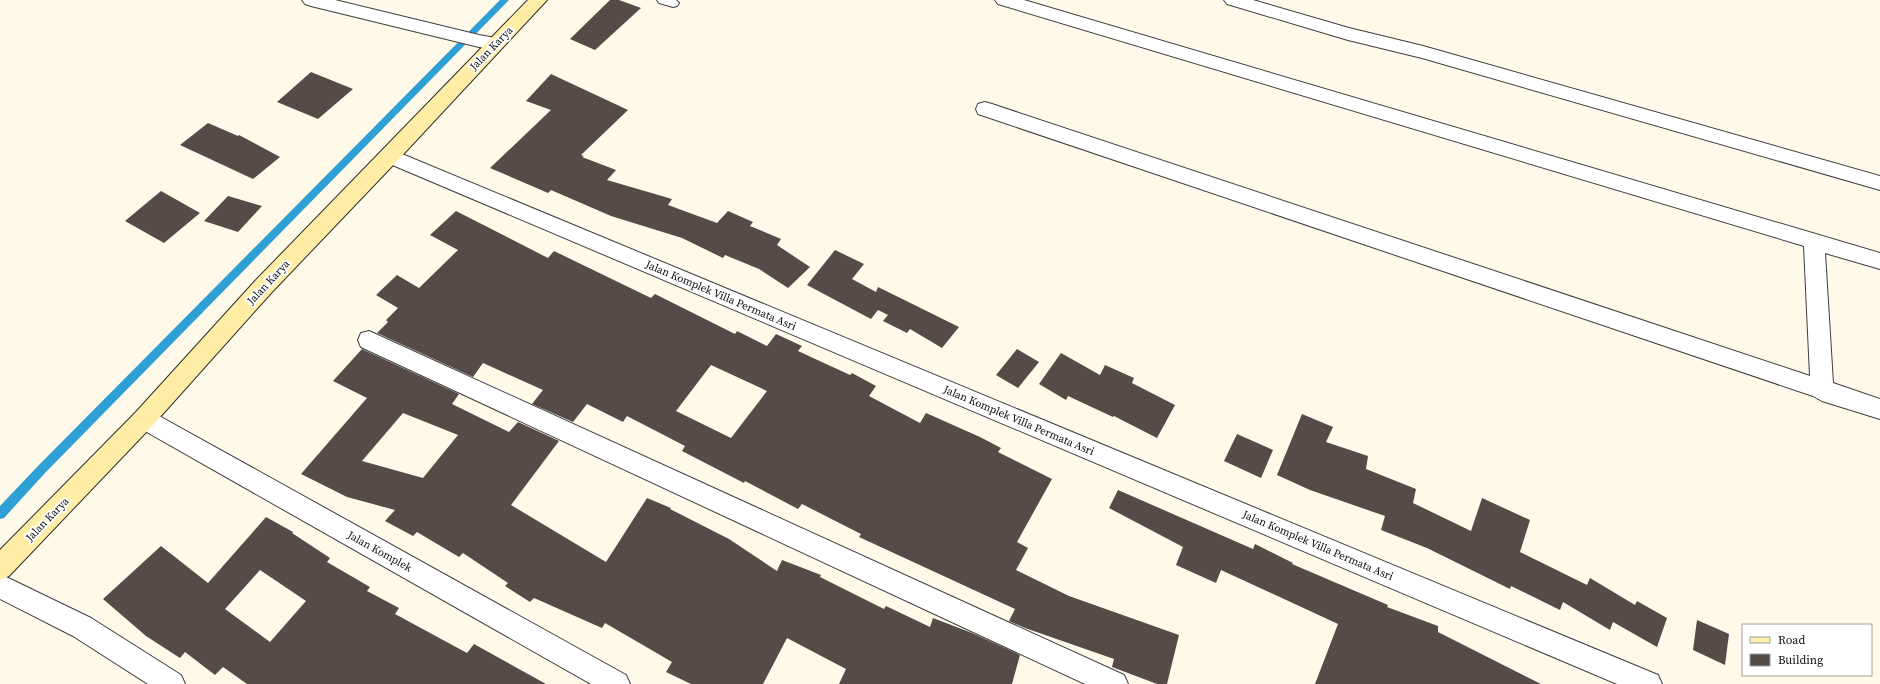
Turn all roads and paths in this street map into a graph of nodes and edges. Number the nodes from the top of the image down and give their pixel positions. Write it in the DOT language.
graph roads {
  1 [pos="311,0"];
  2 [pos="538,0"];
  3 [pos="1004,0"];
  4 [pos="1233,0"];
  5 [pos="487,42"];
  6 [pos="985,109"];
  7 [pos="390,156"];
  8 [pos="1880,183"];
  9 [pos="1814,242"];
  10 [pos="1880,261"];
  11 [pos="369,340"];
  12 [pos="1822,391"];
  13 [pos="1880,410"];
  14 [pos="144,419"];
  15 [pos="0,568"];
  16 [pos="0,586"];
  17 [pos="172,684"];
  18 [pos="617,684"];
  19 [pos="1115,684"];
  20 [pos="1649,684"];
  1 -- 5 [label="street"];
  2 -- 5 [label="street, Jalan Karya"];
  3 -- 9 [label="street"];
  4 -- 8 [label="street"];
  5 -- 7 [label="street, Jalan Karya"];
  6 -- 12 [label="street"];
  7 -- 14 [label="street, Jalan Karya"];
  7 -- 20 [label="street, Jalan Komplek Villa Permata Asri"];
  9 -- 10 [label="street"];
  9 -- 12 [label="street"];
  11 -- 19 [label="street"];
  12 -- 13 [label="street"];
  14 -- 15 [label="street, Jalan Karya"];
  14 -- 18 [label="street, Jalan Komplek"];
  16 -- 17 [label="street"];
}
